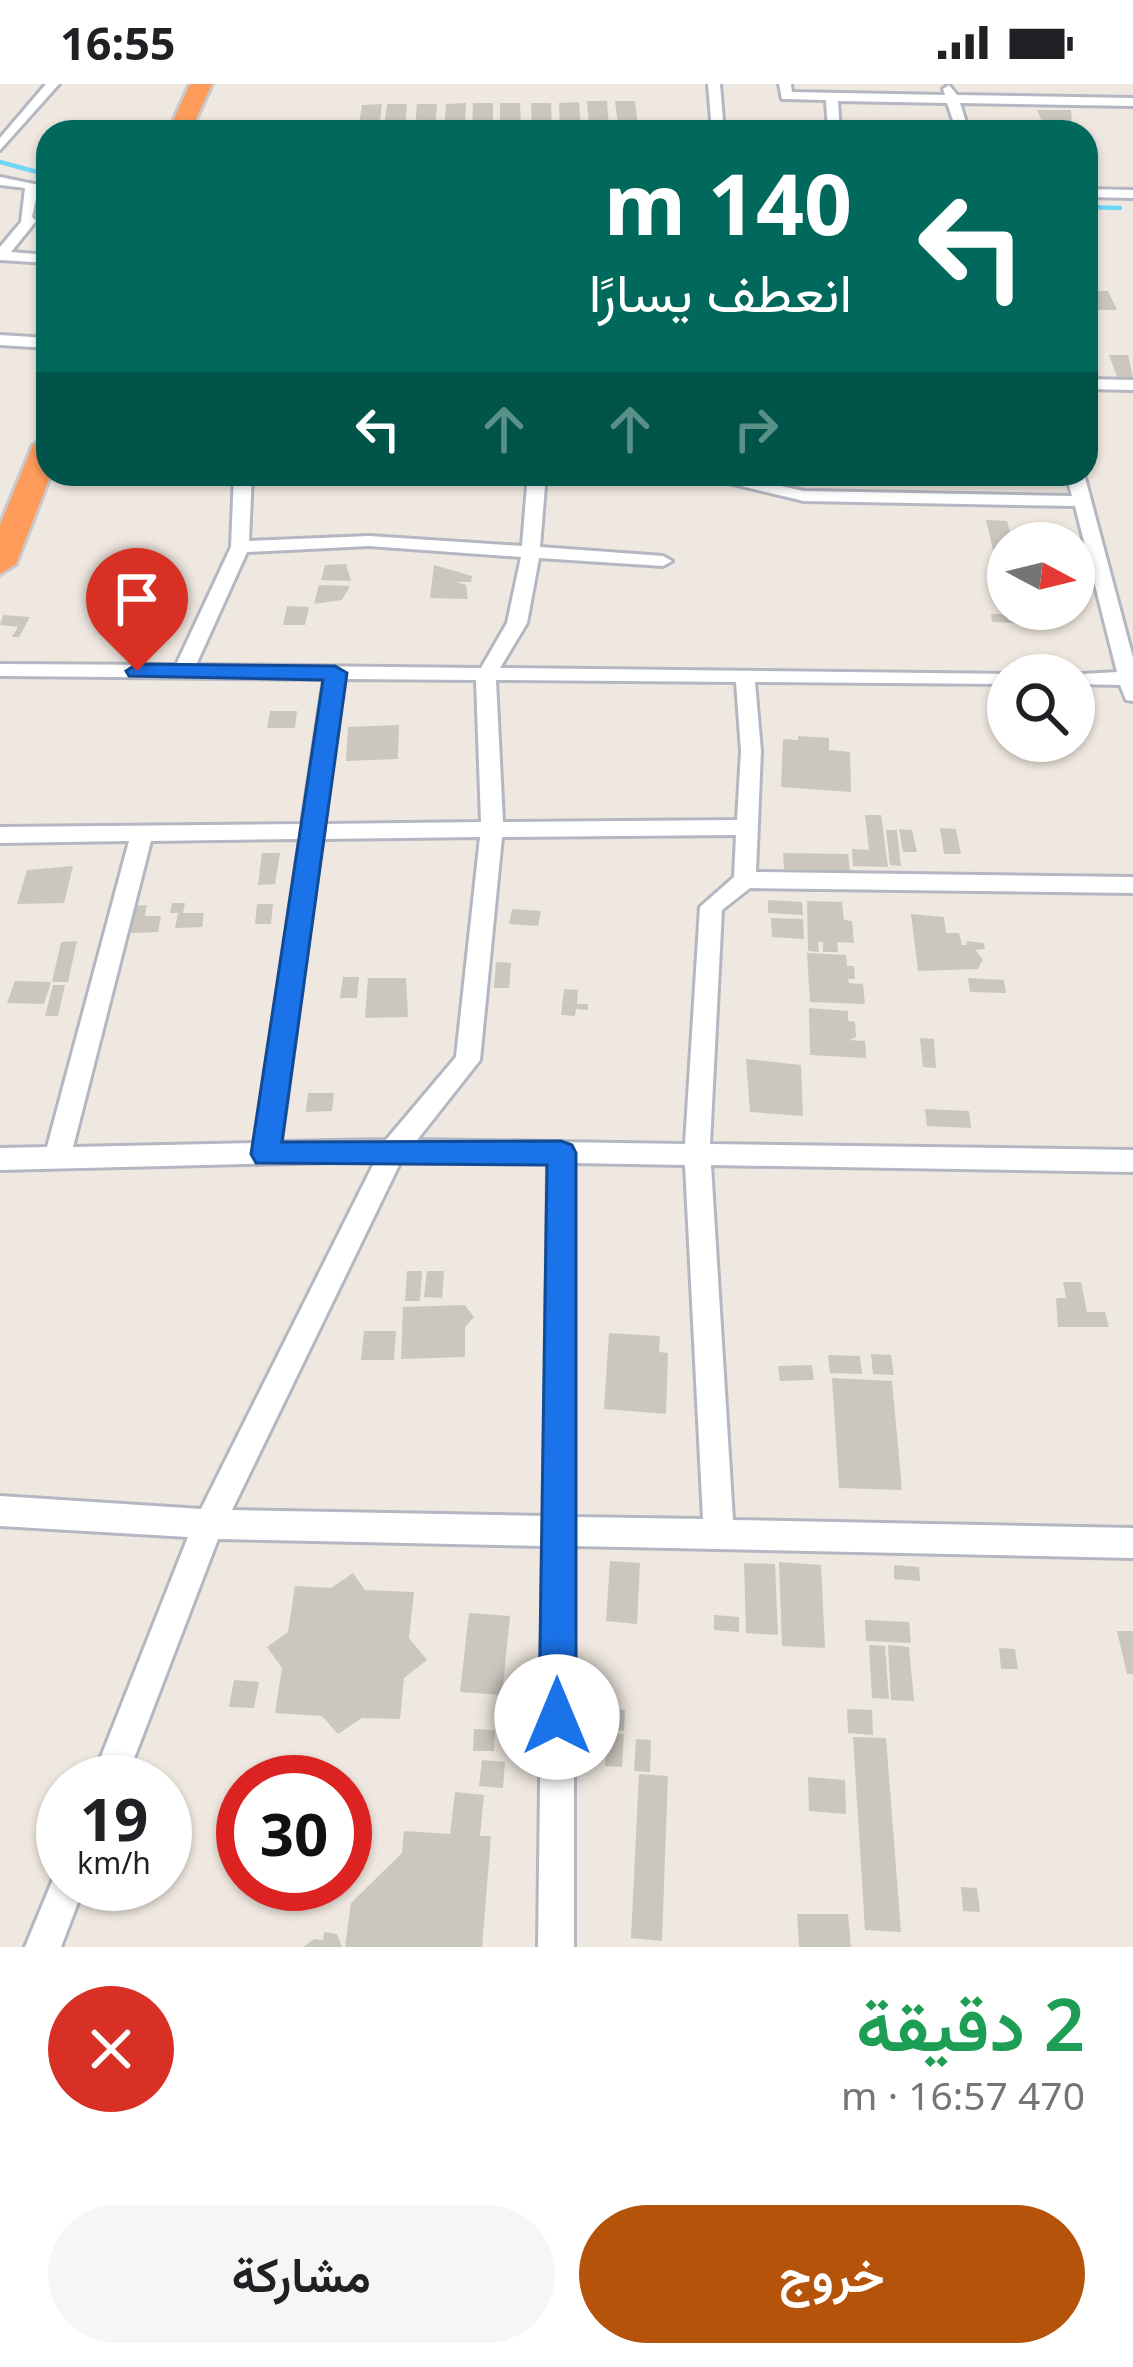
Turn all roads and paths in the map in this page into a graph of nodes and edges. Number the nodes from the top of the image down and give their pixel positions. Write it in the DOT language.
graph roads {
  1 [pos="53,84"];
  2 [pos="201,84"];
  3 [pos="714,84"];
  4 [pos="784,84"];
  5 [pos="950,91"];
  6 [pos="832,97"];
  7 [pos="1133,101"];
  8 [pos="184,120"];
  9 [pos="717,120"];
  10 [pos="833,120"];
  11 [pos="959,120"];
  12 [pos="0,146"];
  13 [pos="0,181"];
  14 [pos="1098,193"];
  15 [pos="1133,194"];
  16 [pos="36,258"];
  17 [pos="0,340"];
  18 [pos="36,342"];
  19 [pos="1098,385"];
  20 [pos="1133,386"];
  21 [pos="36,480"];
  22 [pos="243,486"];
  23 [pos="536,486"];
  24 [pos="770,486"];
  25 [pos="1079,486"];
  26 [pos="1083,501"];
  27 [pos="240,547"];
  28 [pos="531,551"];
  29 [pos="663,560"];
  30 [pos="0,564"];
  31 [pos="0,670"];
  32 [pos="183,672"];
  33 [pos="335,673"];
  34 [pos="486,675"];
  35 [pos="745,676"];
  36 [pos="987,678"];
  37 [pos="1095,680"];
  38 [pos="1131,684"];
  39 [pos="747,827"];
  40 [pos="492,830"];
  41 [pos="142,834"];
  42 [pos="314,834"];
  43 [pos="0,835"];
  44 [pos="745,880"];
  45 [pos="1133,885"];
  46 [pos="393,1150"];
  47 [pos="561,1153"];
  48 [pos="266,1154"];
  49 [pos="697,1155"];
  50 [pos="0,1159"];
  51 [pos="57,1159"];
  52 [pos="1133,1161"];
  53 [pos="0,1511"];
  54 [pos="209,1524"];
  55 [pos="559,1532"];
  56 [pos="718,1535"];
  57 [pos="1133,1544"];
  58 [pos="119,1755"];
  59 [pos="57,1911"];
  60 [pos="43,1947"];
  61 [pos="556,1947"];
  1 -- 12 [label="street"];
  2 -- 8 [label="highway"];
  3 -- 9 [label="street"];
  4 -- 6 [label="street"];
  5 -- 6 [label="street"];
  5 -- 7 [label="street"];
  5 -- 11 [label="street"];
  6 -- 10 [label="street"];
  13 -- 16 [label="street"];
  14 -- 15 [label="street"];
  17 -- 18 [label="street"];
  19 -- 20 [label="street"];
  21 -- 30 [label="highway"];
  22 -- 27 [label="street"];
  23 -- 28 [label="street"];
  24 -- 26 [label="street"];
  25 -- 26 [label="street"];
  26 -- 38 [label="street"];
  27 -- 28 [label="street"];
  27 -- 32 [label="street"];
  28 -- 29 [label="street"];
  28 -- 34 [label="street"];
  31 -- 32 [label="street"];
  32 -- 33 [label="street"];
  33 -- 34 [label="street"];
  33 -- 42 [label="street"];
  34 -- 35 [label="street"];
  34 -- 40 [label="street"];
  35 -- 36 [label="street"];
  35 -- 39 [label="street"];
  37 -- 38 [label="street"];
  39 -- 40 [label="street"];
  39 -- 44 [label="street"];
  40 -- 42 [label="street"];
  40 -- 46 [label="street"];
  41 -- 42 [label="street"];
  41 -- 43 [label="street"];
  41 -- 51 [label="street"];
  42 -- 48 [label="street"];
  44 -- 45 [label="street"];
  44 -- 49 [label="street"];
  46 -- 47 [label="street"];
  46 -- 48 [label="street"];
  46 -- 54 [label="street"];
  47 -- 49 [label="street"];
  47 -- 55 [label="street"];
  48 -- 51 [label="street"];
  49 -- 52 [label="street"];
  49 -- 56 [label="street"];
  50 -- 51 [label="street"];
  53 -- 54 [label="street"];
  54 -- 55 [label="street"];
  54 -- 58 [label="street"];
  55 -- 56 [label="street"];
  55 -- 61 [label="street"];
  56 -- 57 [label="street"];
  59 -- 60 [label="street"];
}
